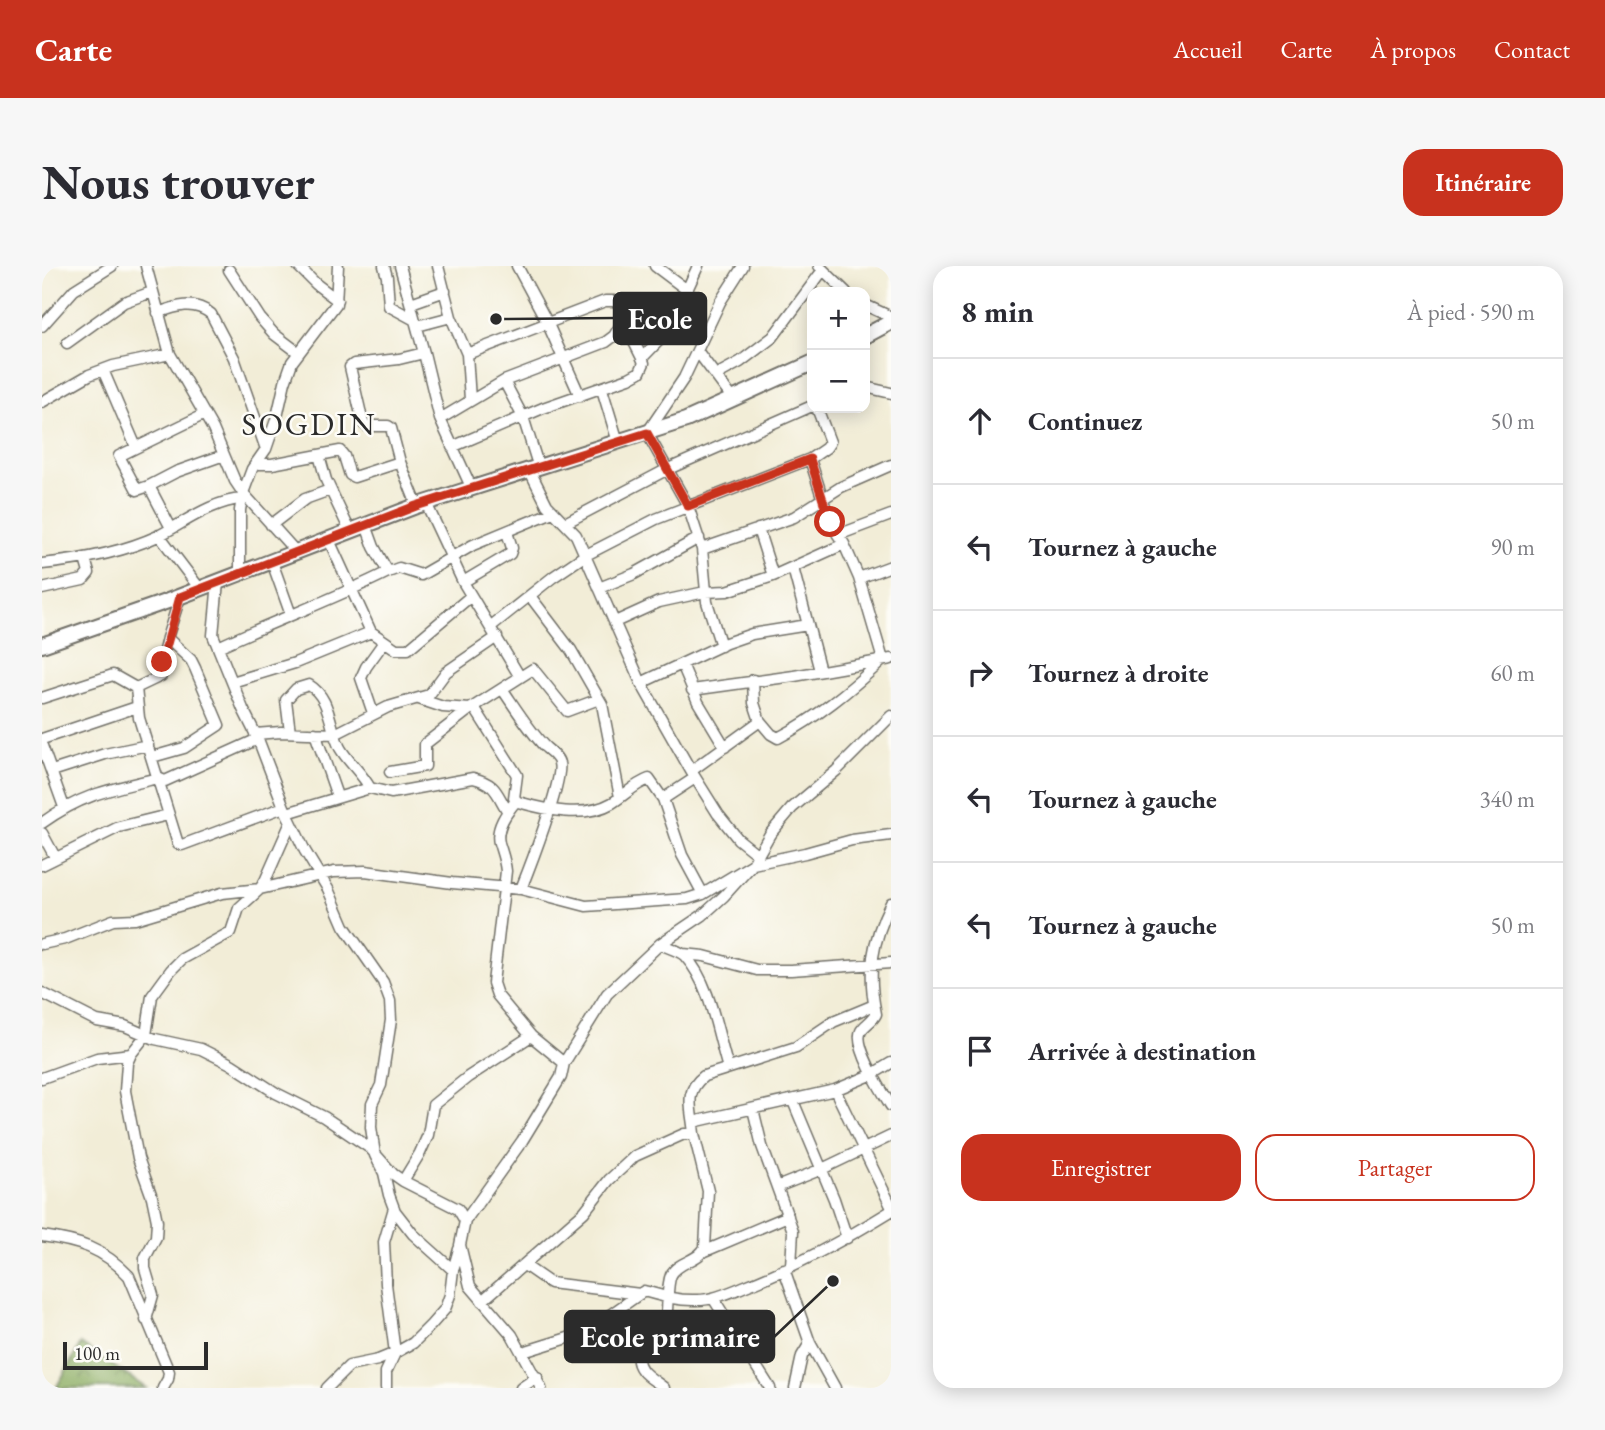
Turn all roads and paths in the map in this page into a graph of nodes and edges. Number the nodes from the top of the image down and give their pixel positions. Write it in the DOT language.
graph roads {
  1 [pos="112,266"];
  2 [pos="146,266"];
  3 [pos="298,266"];
  4 [pos="338,266"];
  5 [pos="384,266"];
  6 [pos="400,266"];
  7 [pos="438,266"];
  8 [pos="517,266"];
  9 [pos="655,266"];
  10 [pos="698,266"];
  11 [pos="743,266"];
  12 [pos="821,268"];
  13 [pos="229,270"];
  14 [pos="841,287"];
  15 [pos="687,290"];
  16 [pos="445,291"];
  17 [pos="152,292"];
  18 [pos="337,300"];
  19 [pos="411,303"];
  20 [pos="870,308"];
  21 [pos="631,309"];
  22 [pos="158,313"];
  23 [pos="451,317"];
  24 [pos="891,319"];
  25 [pos="547,322"];
  26 [pos="624,322"];
  27 [pos="416,323"];
  28 [pos="675,324"];
  29 [pos="42,326"];
  30 [pos="870,333"];
  31 [pos="702,340"];
  32 [pos="66,342"];
  33 [pos="698,352"];
  34 [pos="299,353"];
  35 [pos="425,353"];
  36 [pos="170,354"];
  37 [pos="467,354"];
  38 [pos="642,358"];
  39 [pos="564,359"];
  40 [pos="807,365"];
  41 [pos="103,370"];
  42 [pos="716,375"];
  43 [pos="504,380"];
  44 [pos="602,388"];
  45 [pos="870,388"];
  46 [pos="891,393"];
  47 [pos="580,396"];
  48 [pos="733,399"];
  49 [pos="470,400"];
  50 [pos="42,402"];
  51 [pos="807,410"];
  52 [pos="818,413"];
  53 [pos="205,414"];
  54 [pos="523,417"];
  55 [pos="440,419"];
  56 [pos="647,433"];
  57 [pos="618,442"];
  58 [pos="136,447"];
  59 [pos="452,447"];
  60 [pos="266,449"];
  61 [pos="224,455"];
  62 [pos="319,455"];
  63 [pos="810,459"];
  64 [pos="400,462"];
  65 [pos="257,464"];
  66 [pos="891,465"];
  67 [pos="534,469"];
  68 [pos="666,470"];
  69 [pos="149,486"];
  70 [pos="472,489"];
  71 [pos="330,490"];
  72 [pos="242,496"];
  73 [pos="822,500"];
  74 [pos="421,505"];
  75 [pos="688,506"];
  76 [pos="553,512"];
  77 [pos="891,515"];
  78 [pos="565,523"];
  79 [pos="271,525"];
  80 [pos="366,525"];
  81 [pos="171,528"];
  82 [pos="758,530"];
  83 [pos="350,531"];
  84 [pos="507,532"];
  85 [pos="159,535"];
  86 [pos="699,538"];
  87 [pos="329,540"];
  88 [pos="841,540"];
  89 [pos="702,549"];
  90 [pos="297,553"];
  91 [pos="584,556"];
  92 [pos="85,559"];
  93 [pos="451,559"];
  94 [pos="272,562"];
  95 [pos="42,564"];
  96 [pos="891,566"];
  97 [pos="793,568"];
  98 [pos="388,572"];
  99 [pos="240,573"];
  100 [pos="773,576"];
  101 [pos="859,578"];
  102 [pos="218,582"];
  103 [pos="463,582"];
  104 [pos="599,588"];
  105 [pos="42,589"];
  106 [pos="200,589"];
  107 [pos="353,590"];
  108 [pos="705,592"];
  109 [pos="471,596"];
  110 [pos="180,597"];
  111 [pos="530,597"];
  112 [pos="291,615"];
  113 [pos="615,622"];
  114 [pos="808,625"];
  115 [pos="490,627"];
  116 [pos="370,632"];
  117 [pos="497,637"];
  118 [pos="167,638"];
  119 [pos="384,642"];
  120 [pos="42,645"];
  121 [pos="721,646"];
  122 [pos="218,647"];
  123 [pos="887,659"];
  124 [pos="682,664"];
  125 [pos="820,671"];
  126 [pos="520,677"];
  127 [pos="753,680"];
  128 [pos="232,682"];
  129 [pos="641,683"];
  130 [pos="136,688"];
  131 [pos="503,690"];
  132 [pos="692,690"];
  133 [pos="42,698"];
  134 [pos="419,699"];
  135 [pos="599,699"];
  136 [pos="137,707"];
  137 [pos="472,708"];
  138 [pos="373,713"];
  139 [pos="891,716"];
  140 [pos="760,721"];
  141 [pos="290,732"];
  142 [pos="315,733"];
  143 [pos="335,734"];
  144 [pos="256,736"];
  145 [pos="42,739"];
  146 [pos="148,745"];
  147 [pos="42,746"];
  148 [pos="725,747"];
  149 [pos="152,757"];
  150 [pos="52,771"];
  151 [pos="390,772"];
  152 [pos="693,775"];
  153 [pos="158,778"];
  154 [pos="370,788"];
  155 [pos="337,796"];
  156 [pos="620,797"];
  157 [pos="663,799"];
  158 [pos="516,801"];
  159 [pos="64,807"];
  160 [pos="548,809"];
  161 [pos="508,812"];
  162 [pos="287,814"];
  163 [pos="168,816"];
  164 [pos="42,823"];
  165 [pos="42,833"];
  166 [pos="891,835"];
  167 [pos="55,857"];
  168 [pos="756,860"];
  169 [pos="42,865"];
  170 [pos="320,875"];
  171 [pos="503,887"];
  172 [pos="260,889"];
  173 [pos="521,889"];
  174 [pos="703,894"];
  175 [pos="891,903"];
  176 [pos="42,944"];
  177 [pos="660,944"];
  178 [pos="683,954"];
  179 [pos="891,963"];
  180 [pos="872,964"];
  181 [pos="42,993"];
  182 [pos="874,1005"];
  183 [pos="146,1035"];
  184 [pos="531,1036"];
  185 [pos="131,1054"];
  186 [pos="564,1063"];
  187 [pos="891,1063"];
  188 [pos="728,1068"];
  189 [pos="871,1075"];
  190 [pos="42,1078"];
  191 [pos="835,1090"];
  192 [pos="793,1101"];
  193 [pos="891,1106"];
  194 [pos="753,1109"];
  195 [pos="693,1122"];
  196 [pos="694,1134"];
  197 [pos="891,1136"];
  198 [pos="863,1150"];
  199 [pos="375,1155"];
  200 [pos="822,1169"];
  201 [pos="403,1181"];
  202 [pos="777,1187"];
  203 [pos="891,1208"];
  204 [pos="394,1209"];
  205 [pos="788,1216"];
  206 [pos="464,1221"];
  207 [pos="42,1236"];
  208 [pos="846,1238"];
  209 [pos="460,1245"];
  210 [pos="703,1252"];
  211 [pos="524,1265"];
  212 [pos="787,1268"];
  213 [pos="453,1270"];
  214 [pos="640,1294"];
  215 [pos="669,1298"];
  216 [pos="713,1298"];
  217 [pos="482,1301"];
  218 [pos="146,1320"];
  219 [pos="810,1343"];
  220 [pos="523,1352"];
  221 [pos="396,1353"];
  222 [pos="537,1377"];
  223 [pos="163,1388"];
  224 [pos="327,1388"];
  225 [pos="386,1388"];
  226 [pos="521,1388"];
  227 [pos="541,1388"];
  228 [pos="663,1388"];
  229 [pos="770,1388"];
  230 [pos="795,1388"];
  231 [pos="835,1388"];
  1 -- 29 [label="street"];
  2 -- 17 [label="street"];
  3 -- 18 [label="street"];
  4 -- 18 [label="street"];
  5 -- 27 [label="street"];
  6 -- 19 [label="street"];
  7 -- 16 [label="street"];
  8 -- 25 [label="street"];
  9 -- 15 [label="street"];
  10 -- 15 [label="street"];
  11 -- 31 [label="street"];
  12 -- 14 [label="street"];
  12 -- 42 [label="street"];
  13 -- 34 [label="street"];
  15 -- 28 [label="street"];
  16 -- 19 [label="street"];
  16 -- 23 [label="street"];
  17 -- 22 [label="street"];
  17 -- 32 [label="street"];
  18 -- 34 [label="street"];
  19 -- 27 [label="street"];
  20 -- 24 [label="street"];
  21 -- 25 [label="street"];
  21 -- 26 [label="street"];
  21 -- 28 [label="street"];
  22 -- 36 [label="street"];
  22 -- 60 [label="street"];
  23 -- 27 [label="street"];
  23 -- 37 [label="street"];
  24 -- 30 [label="street"];
  25 -- 37 [label="street"];
  25 -- 39 [label="street"];
  26 -- 38 [label="street"];
  26 -- 39 [label="street"];
  27 -- 35 [label="street"];
  28 -- 31 [label="street"];
  28 -- 38 [label="street"];
  31 -- 33 [label="street"];
  33 -- 42 [label="street"];
  33 -- 56 [label="street"];
  34 -- 60 [label="street"];
  35 -- 55 [label="street"];
  35 -- 64 [label="street"];
  36 -- 41 [label="street"];
  36 -- 53 [label="street"];
  37 -- 49 [label="street"];
  38 -- 44 [label="street"];
  39 -- 43 [label="street"];
  39 -- 47 [label="street"];
  40 -- 48 [label="street"];
  41 -- 50 [label="street"];
  41 -- 58 [label="street"];
  42 -- 48 [label="street"];
  43 -- 49 [label="street"];
  43 -- 54 [label="street"];
  44 -- 47 [label="street"];
  44 -- 57 [label="street"];
  45 -- 46 [label="street"];
  47 -- 54 [label="street"];
  48 -- 56 [label="street"];
  49 -- 55 [label="street"];
  51 -- 68 [label="street"];
  52 -- 63 [label="street"];
  53 -- 58 [label="street"];
  53 -- 61 [label="street"];
  54 -- 59 [label="street"];
  54 -- 67 [label="street"];
  55 -- 59 [label="street"];
  56 -- 57 [label="street"];
  56 -- 68 [label="street"];
  57 -- 67 [label="street"];
  58 -- 69 [label="street"];
  59 -- 70 [label="street"];
  60 -- 65 [label="street"];
  61 -- 69 [label="street"];
  61 -- 72 [label="street"];
  62 -- 64 [label="street"];
  62 -- 65 [label="street"];
  62 -- 71 [label="street"];
  63 -- 73 [label="street"];
  63 -- 75 [label="street"];
  64 -- 74 [label="street"];
  65 -- 72 [label="street"];
  66 -- 73 [label="street"];
  67 -- 70 [label="street"];
  67 -- 76 [label="street"];
  68 -- 75 [label="street"];
  68 -- 78 [label="street"];
  69 -- 81 [label="street"];
  70 -- 74 [label="street"];
  71 -- 79 [label="street"];
  71 -- 83 [label="street"];
  72 -- 79 [label="street"];
  72 -- 81 [label="street"];
  72 -- 99 [label="street"];
  73 -- 82 [label="street"];
  73 -- 88 [label="street"];
  74 -- 80 [label="street"];
  74 -- 93 [label="street"];
  75 -- 86 [label="street"];
  75 -- 91 [label="street"];
  76 -- 78 [label="street"];
  76 -- 84 [label="street"];
  77 -- 88 [label="street"];
  78 -- 91 [label="street"];
  79 -- 90 [label="street"];
  80 -- 83 [label="street"];
  80 -- 98 [label="street"];
  81 -- 85 [label="street"];
  82 -- 89 [label="street"];
  82 -- 100 [label="street"];
  83 -- 87 [label="street"];
  84 -- 93 [label="street"];
  84 -- 103 [label="street"];
  85 -- 92 [label="street"];
  85 -- 106 [label="street"];
  86 -- 89 [label="street"];
  86 -- 104 [label="street"];
  87 -- 90 [label="street"];
  87 -- 107 [label="street"];
  88 -- 97 [label="street"];
  88 -- 101 [label="street"];
  89 -- 108 [label="street"];
  90 -- 94 [label="street"];
  91 -- 104 [label="street"];
  91 -- 111 [label="street"];
  92 -- 95 [label="street"];
  92 -- 105 [label="street"];
  93 -- 98 [label="street"];
  93 -- 103 [label="street"];
  94 -- 99 [label="street"];
  94 -- 112 [label="street"];
  96 -- 101 [label="street"];
  97 -- 100 [label="street"];
  97 -- 114 [label="street"];
  98 -- 107 [label="street"];
  99 -- 102 [label="street"];
  100 -- 108 [label="street"];
  101 -- 123 [label="street"];
  102 -- 106 [label="street"];
  102 -- 122 [label="street"];
  103 -- 109 [label="street"];
  104 -- 113 [label="street"];
  106 -- 110 [label="street"];
  107 -- 112 [label="street"];
  107 -- 116 [label="street"];
  108 -- 113 [label="street"];
  108 -- 121 [label="street"];
  109 -- 115 [label="street"];
  109 -- 119 [label="street"];
  110 -- 118 [label="street"];
  110 -- 120 [label="street"];
  111 -- 115 [label="street"];
  111 -- 135 [label="street"];
  112 -- 122 [label="street"];
  113 -- 129 [label="street"];
  114 -- 121 [label="street"];
  114 -- 125 [label="street"];
  115 -- 117 [label="street"];
  116 -- 119 [label="street"];
  116 -- 128 [label="street"];
  117 -- 126 [label="street"];
  117 -- 134 [label="street"];
  118 -- 130 [label="street"];
  118 -- 149 [label="street"];
  119 -- 138 [label="street"];
  121 -- 124 [label="street"];
  122 -- 128 [label="street"];
  123 -- 125 [label="street"];
  123 -- 140 [label="street"];
  124 -- 129 [label="street"];
  124 -- 132 [label="street"];
  125 -- 127 [label="street"];
  126 -- 131 [label="street"];
  126 -- 135 [label="street"];
  127 -- 132 [label="street"];
  127 -- 140 [label="street"];
  128 -- 144 [label="street"];
  129 -- 152 [label="street"];
  130 -- 133 [label="street"];
  130 -- 136 [label="street"];
  131 -- 137 [label="street"];
  131 -- 160 [label="street"];
  132 -- 148 [label="street"];
  134 -- 137 [label="street"];
  134 -- 138 [label="street"];
  135 -- 156 [label="street"];
  136 -- 145 [label="street"];
  136 -- 146 [label="street"];
  137 -- 151 [label="street"];
  137 -- 158 [label="street"];
  138 -- 143 [label="street"];
  139 -- 168 [label="street"];
  140 -- 148 [label="street"];
  141 -- 142 [label="street"];
  141 -- 143 [label="street"];
  141 -- 144 [label="street"];
  142 -- 143 [label="street"];
  142 -- 155 [label="street"];
  143 -- 154 [label="street"];
  144 -- 153 [label="street"];
  144 -- 162 [label="street"];
  146 -- 149 [label="street"];
  146 -- 150 [label="street"];
  147 -- 150 [label="street"];
  148 -- 152 [label="street"];
  149 -- 153 [label="street"];
  150 -- 159 [label="street"];
  152 -- 157 [label="street"];
  152 -- 168 [label="street"];
  153 -- 159 [label="street"];
  153 -- 163 [label="street"];
  154 -- 155 [label="street"];
  154 -- 161 [label="street"];
  155 -- 162 [label="street"];
  156 -- 157 [label="street"];
  156 -- 160 [label="street"];
  157 -- 174 [label="street"];
  158 -- 160 [label="street"];
  158 -- 161 [label="street"];
  159 -- 164 [label="street"];
  160 -- 173 [label="street"];
  161 -- 171 [label="street"];
  162 -- 163 [label="street"];
  162 -- 170 [label="street"];
  162 -- 172 [label="street"];
  163 -- 167 [label="street"];
  165 -- 167 [label="street"];
  166 -- 168 [label="street"];
  167 -- 169 [label="street"];
  168 -- 174 [label="street"];
  168 -- 177 [label="street"];
  170 -- 171 [label="street"];
  170 -- 172 [label="street"];
  170 -- 199 [label="street"];
  171 -- 173 [label="street"];
  171 -- 184 [label="street"];
  172 -- 176 [label="street"];
  172 -- 183 [label="street"];
  173 -- 174 [label="street"];
  175 -- 180 [label="street"];
  177 -- 178 [label="street"];
  177 -- 186 [label="street"];
  178 -- 180 [label="street"];
  178 -- 188 [label="street"];
  179 -- 180 [label="street"];
  180 -- 182 [label="street"];
  181 -- 183 [label="street"];
  182 -- 188 [label="street"];
  182 -- 189 [label="street"];
  183 -- 185 [label="street"];
  183 -- 199 [label="street"];
  184 -- 186 [label="street"];
  184 -- 201 [label="street"];
  185 -- 190 [label="street"];
  185 -- 218 [label="street"];
  186 -- 206 [label="street"];
  187 -- 189 [label="street"];
  188 -- 195 [label="street"];
  189 -- 191 [label="street"];
  189 -- 193 [label="street"];
  191 -- 192 [label="street"];
  191 -- 198 [label="street"];
  192 -- 194 [label="street"];
  192 -- 200 [label="street"];
  194 -- 195 [label="street"];
  194 -- 202 [label="street"];
  195 -- 196 [label="street"];
  196 -- 210 [label="street"];
  196 -- 211 [label="street"];
  197 -- 198 [label="street"];
  198 -- 200 [label="street"];
  198 -- 203 [label="street"];
  199 -- 201 [label="street"];
  199 -- 204 [label="street"];
  200 -- 202 [label="street"];
  200 -- 208 [label="street"];
  201 -- 206 [label="street"];
  202 -- 205 [label="street"];
  203 -- 208 [label="street"];
  204 -- 213 [label="street"];
  204 -- 221 [label="street"];
  205 -- 210 [label="street"];
  205 -- 212 [label="street"];
  206 -- 209 [label="street"];
  207 -- 218 [label="street"];
  208 -- 212 [label="street"];
  209 -- 213 [label="street"];
  209 -- 217 [label="street"];
  210 -- 215 [label="street"];
  211 -- 214 [label="street"];
  211 -- 217 [label="street"];
  212 -- 216 [label="street"];
  212 -- 219 [label="street"];
  213 -- 221 [label="street"];
  214 -- 215 [label="street"];
  214 -- 220 [label="street"];
  215 -- 216 [label="street"];
  215 -- 228 [label="street"];
  216 -- 229 [label="street"];
  217 -- 220 [label="street"];
  218 -- 223 [label="street"];
  219 -- 230 [label="street"];
  219 -- 231 [label="street"];
  220 -- 222 [label="street"];
  221 -- 224 [label="street"];
  221 -- 225 [label="street"];
  222 -- 226 [label="street"];
  222 -- 227 [label="street"];
}
